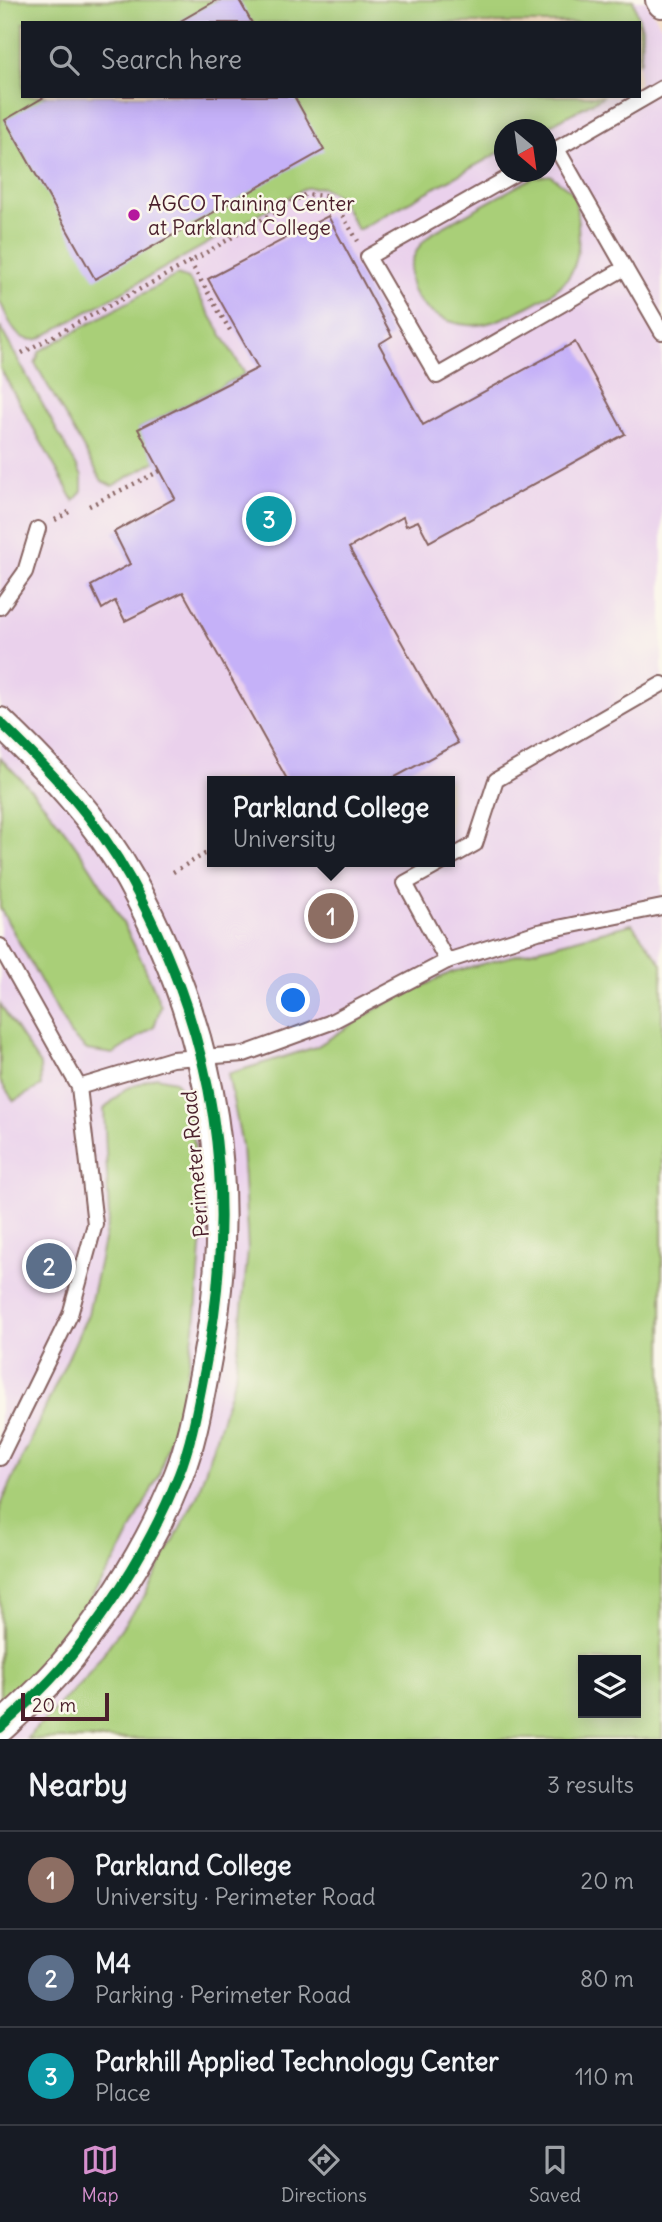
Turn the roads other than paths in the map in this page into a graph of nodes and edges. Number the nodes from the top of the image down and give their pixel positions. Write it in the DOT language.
graph roads {
  1 [pos="662,88"];
  2 [pos="557,149"];
  3 [pos="557,160"];
  4 [pos="500,182"];
  5 [pos="625,268"];
  6 [pos="662,332"];
  7 [pos="38,529"];
  8 [pos="0,607"];
  9 [pos="662,684"];
  10 [pos="0,722"];
  11 [pos="455,855"];
  12 [pos="434,867"];
  13 [pos="662,907"];
  14 [pos="0,946"];
  15 [pos="447,961"];
  16 [pos="203,1059"];
  17 [pos="79,1087"];
  18 [pos="0,1458"];
  19 [pos="0,1728"];
  1 -- 2 [label="lane"];
  3 -- 5 [label="lane"];
  4 -- 5 [label="lane"];
  5 -- 6 [label="lane"];
  7 -- 8 [label="lane"];
  9 -- 11 [label="lane"];
  10 -- 16 [label="street, Perimeter Road"];
  12 -- 15 [label="lane"];
  13 -- 15 [label="lane"];
  14 -- 17 [label="lane"];
  15 -- 16 [label="lane"];
  16 -- 17 [label="lane"];
  16 -- 19 [label="street, Perimeter Road"];
  17 -- 18 [label="lane"];
}
